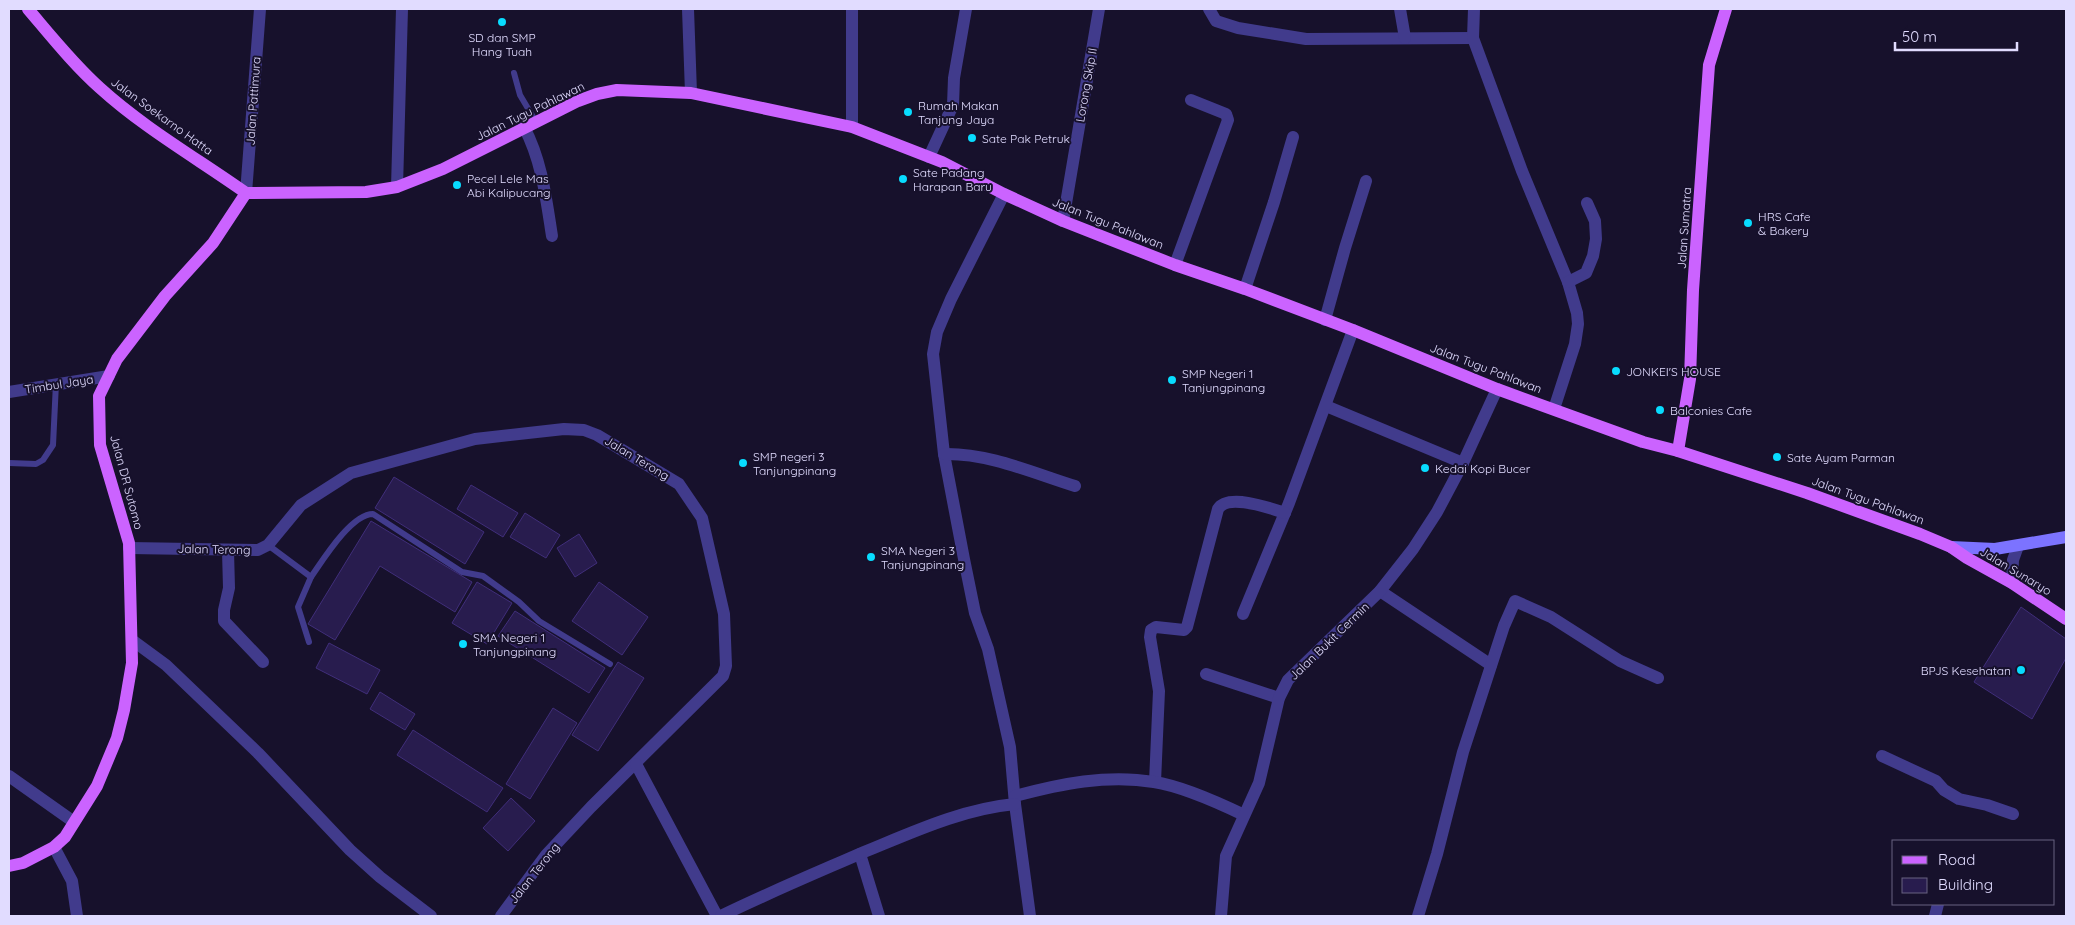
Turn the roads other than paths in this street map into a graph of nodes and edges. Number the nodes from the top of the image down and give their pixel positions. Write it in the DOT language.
graph roads {
  1 [pos="28,9"];
  2 [pos="260,9"];
  3 [pos="402,9"];
  4 [pos="688,9"];
  5 [pos="852,9"];
  6 [pos="966,9"];
  7 [pos="1100,9"];
  8 [pos="1209,9"];
  9 [pos="1400,9"];
  10 [pos="1474,9"];
  11 [pos="1726,9"];
  12 [pos="1405,38"];
  13 [pos="1473,38"];
  14 [pos="514,73"];
  15 [pos="691,93"];
  16 [pos="1191,100"];
  17 [pos="530,124"];
  18 [pos="852,127"];
  19 [pos="1293,137"];
  20 [pos="929,157"];
  21 [pos="1366,181"];
  22 [pos="397,186"];
  23 [pos="246,193"];
  24 [pos="1004,194"];
  25 [pos="1587,202"];
  26 [pos="1063,221"];
  27 [pos="552,236"];
  28 [pos="1175,266"];
  29 [pos="1568,282"];
  30 [pos="1245,289"];
  31 [pos="1325,320"];
  32 [pos="1354,330"];
  33 [pos="109,376"];
  34 [pos="56,383"];
  35 [pos="1497,389"];
  36 [pos="9,392"];
  37 [pos="1326,406"];
  38 [pos="1554,409"];
  39 [pos="1678,451"];
  40 [pos="944,454"];
  41 [pos="9,463"];
  42 [pos="1463,463"];
  43 [pos="1075,486"];
  44 [pos="1285,513"];
  45 [pos="2066,537"];
  46 [pos="268,545"];
  47 [pos="2018,546"];
  48 [pos="1951,547"];
  49 [pos="129,548"];
  50 [pos="228,550"];
  51 [pos="311,577"];
  52 [pos="2012,583"];
  53 [pos="1380,591"];
  54 [pos="1243,614"];
  55 [pos="2066,619"];
  56 [pos="132,640"];
  57 [pos="309,642"];
  58 [pos="263,662"];
  59 [pos="610,664"];
  60 [pos="1491,665"];
  61 [pos="1206,674"];
  62 [pos="1658,678"];
  63 [pos="1279,698"];
  64 [pos="1882,756"];
  65 [pos="636,764"];
  66 [pos="9,776"];
  67 [pos="1155,782"];
  68 [pos="1015,800"];
  69 [pos="2012,814"];
  70 [pos="1244,815"];
  71 [pos="74,822"];
  72 [pos="54,847"];
  73 [pos="860,854"];
  74 [pos="9,866"];
  75 [pos="77,916"];
  76 [pos="431,916"];
  77 [pos="501,916"];
  78 [pos="717,916"];
  79 [pos="722,916"];
  80 [pos="879,916"];
  81 [pos="1030,916"];
  82 [pos="1221,916"];
  83 [pos="1418,916"];
  1 -- 23 [label="main road, Jalan Soekarno Hatta"];
  2 -- 23 [label="street, Jalan Pattimura"];
  3 -- 22 [label="street"];
  4 -- 15 [label="street"];
  5 -- 18 [label="street"];
  6 -- 20 [label="street"];
  7 -- 26 [label="street, Lorong Skip II"];
  8 -- 12 [label="street"];
  9 -- 12 [label="street"];
  10 -- 13 [label="street"];
  11 -- 39 [label="main road, Jalan Sumatra"];
  12 -- 13 [label="street"];
  13 -- 29 [label="street"];
  14 -- 17 [label="lane"];
  15 -- 17 [label="main road, Jalan Tugu Pahlawan"];
  15 -- 18 [label="main road, Jalan Tugu Pahlawan"];
  16 -- 28 [label="street"];
  17 -- 22 [label="main road, Jalan Tugu Pahlawan"];
  17 -- 27 [label="street"];
  18 -- 20 [label="main road, Jalan Tugu Pahlawan"];
  19 -- 30 [label="street"];
  20 -- 24 [label="main road, Jalan Tugu Pahlawan"];
  21 -- 31 [label="street"];
  22 -- 23 [label="main road, Jalan Tugu Pahlawan"];
  23 -- 33 [label="main road, Jalan DR Sutomo"];
  24 -- 26 [label="main road, Jalan Tugu Pahlawan"];
  24 -- 40 [label="street"];
  25 -- 29 [label="street"];
  26 -- 28 [label="main road, Jalan Tugu Pahlawan"];
  28 -- 30 [label="main road, Jalan Tugu Pahlawan"];
  29 -- 38 [label="street"];
  30 -- 31 [label="main road, Jalan Tugu Pahlawan"];
  31 -- 32 [label="main road, Jalan Tugu Pahlawan"];
  32 -- 35 [label="main road, Jalan Tugu Pahlawan"];
  32 -- 37 [label="street"];
  33 -- 34 [label="street, Timbul Jaya"];
  33 -- 49 [label="main road, Jalan DR Sutomo"];
  34 -- 36 [label="street, Timbul Jaya"];
  34 -- 41 [label="lane"];
  35 -- 38 [label="main road, Jalan Tugu Pahlawan"];
  35 -- 42 [label="street, Jalan Bukit Cermin"];
  37 -- 42 [label="street"];
  37 -- 44 [label="street"];
  38 -- 39 [label="main road, Jalan Tugu Pahlawan"];
  39 -- 48 [label="main road, Jalan Tugu Pahlawan"];
  40 -- 43 [label="street"];
  40 -- 68 [label="street"];
  42 -- 53 [label="street, Jalan Bukit Cermin"];
  44 -- 54 [label="street"];
  44 -- 67 [label="street"];
  45 -- 47 [label="main road"];
  46 -- 50 [label="street, Jalan Terong"];
  46 -- 51 [label="lane"];
  46 -- 65 [label="street, Jalan Terong"];
  47 -- 48 [label="main road"];
  47 -- 52 [label="street"];
  48 -- 52 [label="main road, Jalan Sunaryo"];
  49 -- 50 [label="street, Jalan Terong"];
  49 -- 56 [label="main road, Jalan DR Sutomo"];
  50 -- 58 [label="street"];
  51 -- 57 [label="lane"];
  51 -- 59 [label="lane"];
  52 -- 55 [label="main road, Jalan Sunaryo"];
  53 -- 60 [label="street"];
  53 -- 63 [label="street, Jalan Bukit Cermin"];
  56 -- 71 [label="main road, Jalan DR Sutomo"];
  56 -- 76 [label="street"];
  60 -- 62 [label="street"];
  60 -- 83 [label="street"];
  61 -- 63 [label="street"];
  63 -- 70 [label="street, Jalan Bukit Cermin"];
  64 -- 69 [label="street"];
  65 -- 77 [label="street, Jalan Terong"];
  65 -- 78 [label="street"];
  66 -- 71 [label="street"];
  67 -- 68 [label="street"];
  67 -- 70 [label="street"];
  68 -- 73 [label="street"];
  68 -- 81 [label="street"];
  70 -- 82 [label="street, Jalan Bukit Cermin"];
  71 -- 72 [label="main road, Jalan DR Sutomo"];
  72 -- 74 [label="main road, Jalan DR Sutomo"];
  72 -- 75 [label="street"];
  73 -- 79 [label="street"];
  73 -- 80 [label="street"];
}
